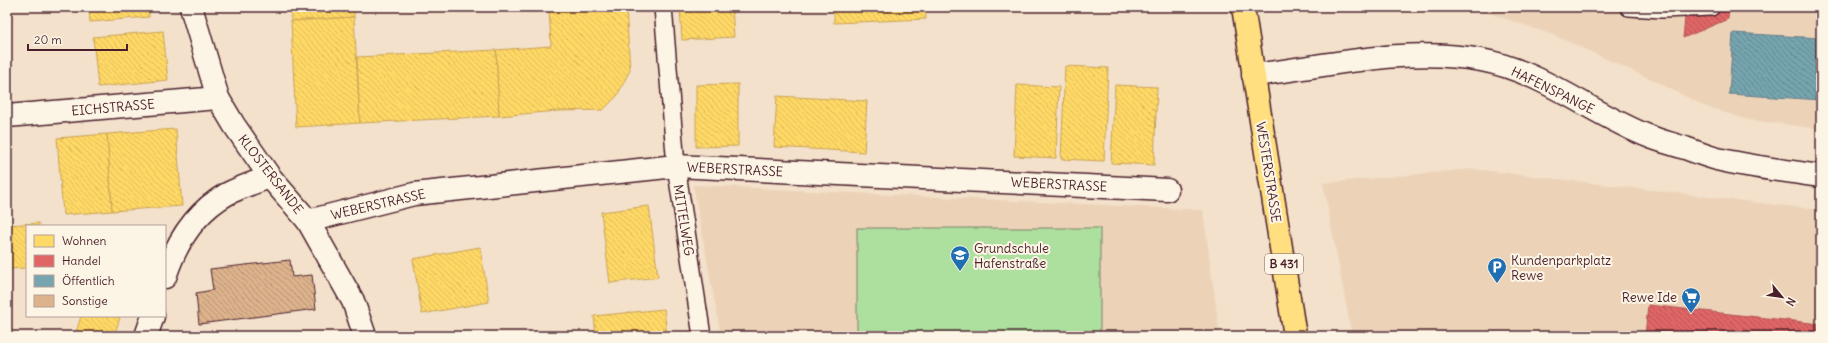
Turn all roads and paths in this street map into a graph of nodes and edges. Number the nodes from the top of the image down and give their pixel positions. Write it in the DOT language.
graph roads {
  1 [pos="191,7"];
  2 [pos="663,7"];
  3 [pos="1243,7"];
  4 [pos="1629,7"];
  5 [pos="1711,7"];
  6 [pos="1254,75"];
  7 [pos="218,98"];
  8 [pos="7,116"];
  9 [pos="676,166"];
  10 [pos="1821,176"];
  11 [pos="270,177"];
  12 [pos="1167,190"];
  13 [pos="308,221"];
  14 [pos="166,273"];
  15 [pos="153,317"];
  16 [pos="146,336"];
  17 [pos="365,336"];
  18 [pos="702,336"];
  19 [pos="1295,336"];
  1 -- 7 [label="street, KLOSTERSANDE"];
  2 -- 9 [label="lane, MITTELWEG"];
  3 -- 6 [label="main road, WESTERSTRASSE / B 431"];
  4 -- 5 [label="lane"];
  6 -- 10 [label="street, HAFENSPANGE"];
  6 -- 19 [label="main road, WESTERSTRASSE / B 431"];
  7 -- 8 [label="street, EICHSTRASSE"];
  7 -- 11 [label="street, KLOSTERSANDE"];
  9 -- 12 [label="street, WEBERSTRASSE"];
  9 -- 13 [label="street, WEBERSTRASSE"];
  9 -- 18 [label="lane, MITTELWEG"];
  11 -- 13 [label="street, KLOSTERSANDE"];
  11 -- 14 [label="street"];
  13 -- 17 [label="street, KLOSTERSANDE"];
  15 -- 16 [label="street"];
}
